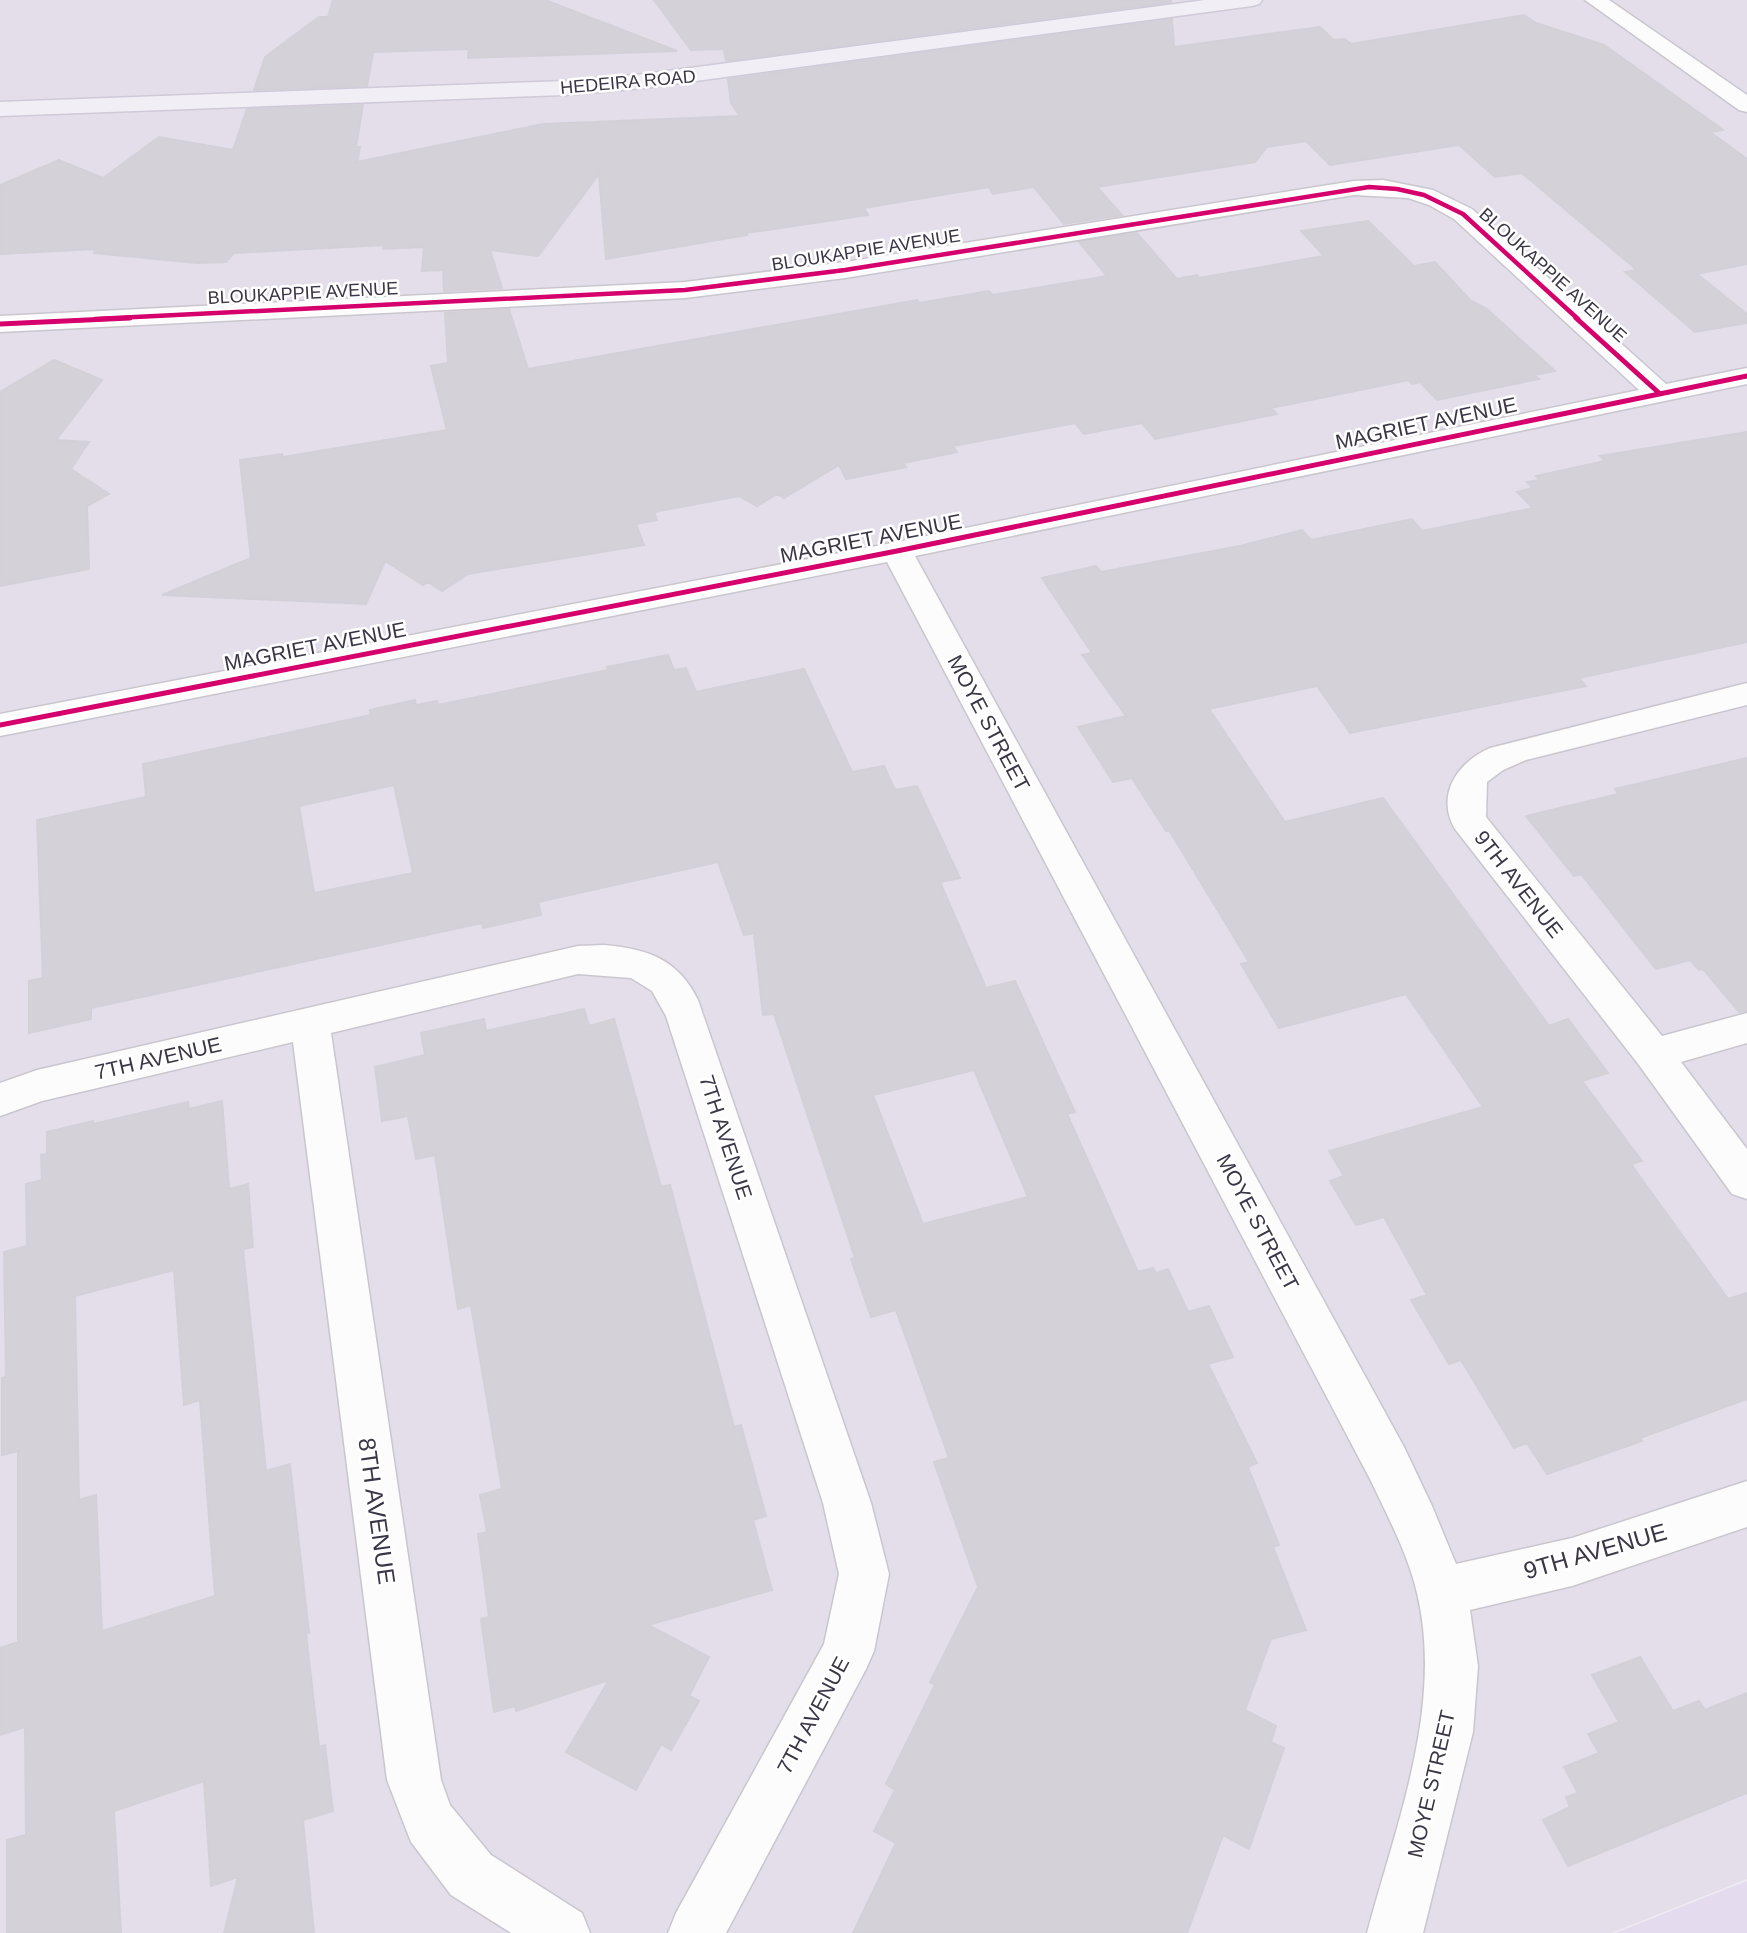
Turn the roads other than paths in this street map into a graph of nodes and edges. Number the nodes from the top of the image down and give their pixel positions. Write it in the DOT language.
graph roads {
  1 [pos="1252,0"];
  2 [pos="1595,0"];
  3 [pos="1747,105"];
  4 [pos="0,109"];
  5 [pos="0,324"];
  6 [pos="1747,376"];
  7 [pos="1659,393"];
  8 [pos="897,551"];
  9 [pos="1747,694"];
  10 [pos="0,725"];
  11 [pos="310,1024"];
  12 [pos="1747,1028"];
  13 [pos="1653,1054"];
  14 [pos="0,1100"];
  15 [pos="1747,1181"];
  16 [pos="1747,1504"];
  17 [pos="1442,1592"];
  18 [pos="562,1933"];
  19 [pos="696,1933"];
  20 [pos="1395,1933"];
  1 -- 4 [label="street, HEDEIRA ROAD"];
  2 -- 3 [label="street"];
  5 -- 7 [label="street, BLOUKAPPIE AVENUE"];
  6 -- 7 [label="street, MAGRIET AVENUE"];
  7 -- 8 [label="street, MAGRIET AVENUE"];
  8 -- 10 [label="street, MAGRIET AVENUE"];
  8 -- 17 [label="street, MOYE STREET"];
  9 -- 13 [label="street, 9TH AVENUE"];
  11 -- 14 [label="street, 7TH AVENUE"];
  11 -- 18 [label="street, 8TH AVENUE"];
  11 -- 19 [label="street, 7TH AVENUE"];
  12 -- 13 [label="street"];
  13 -- 15 [label="street, 9TH AVENUE"];
  16 -- 17 [label="street, 9TH AVENUE"];
  17 -- 20 [label="street, MOYE STREET"];
}
